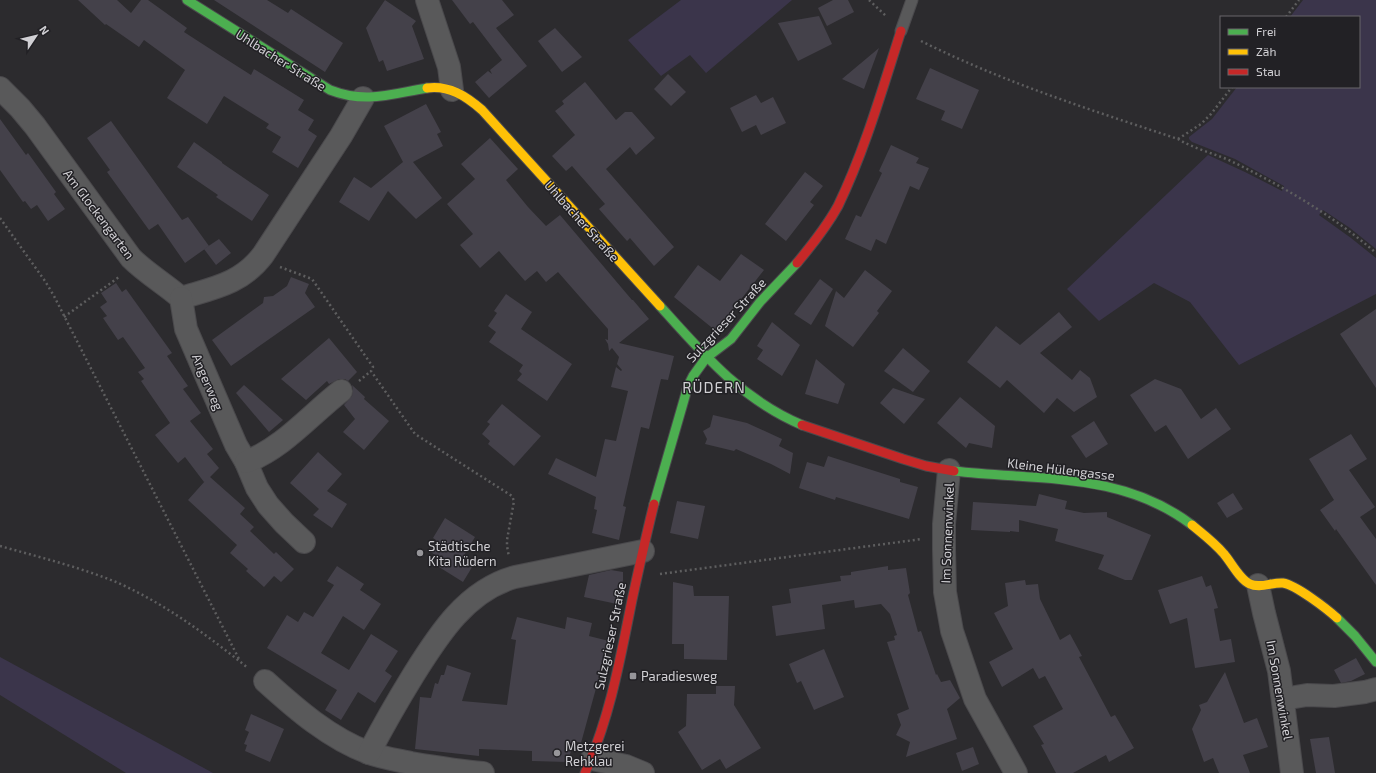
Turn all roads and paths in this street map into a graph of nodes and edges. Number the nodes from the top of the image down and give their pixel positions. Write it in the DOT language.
graph roads {
  1 [pos="187,0"];
  2 [pos="427,0"];
  3 [pos="912,0"];
  4 [pos="1299,0"];
  5 [pos="1287,16"];
  6 [pos="901,32"];
  7 [pos="0,88"];
  8 [pos="1231,88"];
  9 [pos="452,90"];
  10 [pos="363,98"];
  11 [pos="1178,139"];
  12 [pos="0,218"];
  13 [pos="1376,253"];
  14 [pos="260,260"];
  15 [pos="137,264"];
  16 [pos="181,298"];
  17 [pos="64,317"];
  18 [pos="706,358"];
  19 [pos="341,391"];
  20 [pos="246,462"];
  21 [pos="949,470"];
  22 [pos="944,536"];
  23 [pos="304,542"];
  24 [pos="0,546"];
  25 [pos="643,551"];
  26 [pos="514,577"];
  27 [pos="637,577"];
  28 [pos="1258,585"];
  29 [pos="240,662"];
  30 [pos="1376,662"];
  31 [pos="265,681"];
  32 [pos="1376,689"];
  33 [pos="1283,699"];
  34 [pos="369,753"];
  35 [pos="588,766"];
  36 [pos="483,773"];
  37 [pos="643,773"];
  38 [pos="1016,773"];
  39 [pos="1292,773"];
  1 -- 10 [label="street, Uhlbacher Straße"];
  2 -- 9 [label="street"];
  3 -- 6 [label="lane, Sulzgrieser Straße"];
  4 -- 5 [label="path"];
  6 -- 11 [label="path"];
  6 -- 18 [label="street, Sulzgrieser Straße"];
  7 -- 15 [label="street, Am Glockengarten"];
  8 -- 11 [label="path"];
  9 -- 10 [label="street, Uhlbacher Straße"];
  9 -- 18 [label="street, Uhlbacher Straße"];
  10 -- 14 [label="street"];
  11 -- 13 [label="path"];
  12 -- 17 [label="path"];
  14 -- 16 [label="street"];
  14 -- 26 [label="path"];
  15 -- 16 [label="street, Am Glockengarten"];
  15 -- 17 [label="path"];
  16 -- 20 [label="street, Angerweg"];
  17 -- 29 [label="path"];
  18 -- 21 [label="street, Kleine Hülengasse"];
  18 -- 25 [label="street, Sulzgrieser Straße"];
  19 -- 20 [label="street"];
  20 -- 23 [label="street, Angerweg"];
  21 -- 22 [label="street, Im Sonnenwinkel"];
  21 -- 28 [label="street, Kleine Hülengasse"];
  22 -- 27 [label="path"];
  22 -- 38 [label="street, Im Sonnenwinkel"];
  24 -- 29 [label="path"];
  25 -- 26 [label="street"];
  25 -- 27 [label="street, Sulzgrieser Straße"];
  26 -- 34 [label="street"];
  27 -- 35 [label="street, Sulzgrieser Straße"];
  28 -- 30 [label="street"];
  28 -- 33 [label="street, Im Sonnenwinkel"];
  29 -- 31 [label="path"];
  31 -- 34 [label="street"];
  32 -- 33 [label="street"];
  33 -- 39 [label="street, Im Sonnenwinkel"];
  34 -- 36 [label="street"];
  35 -- 37 [label="street"];
}
